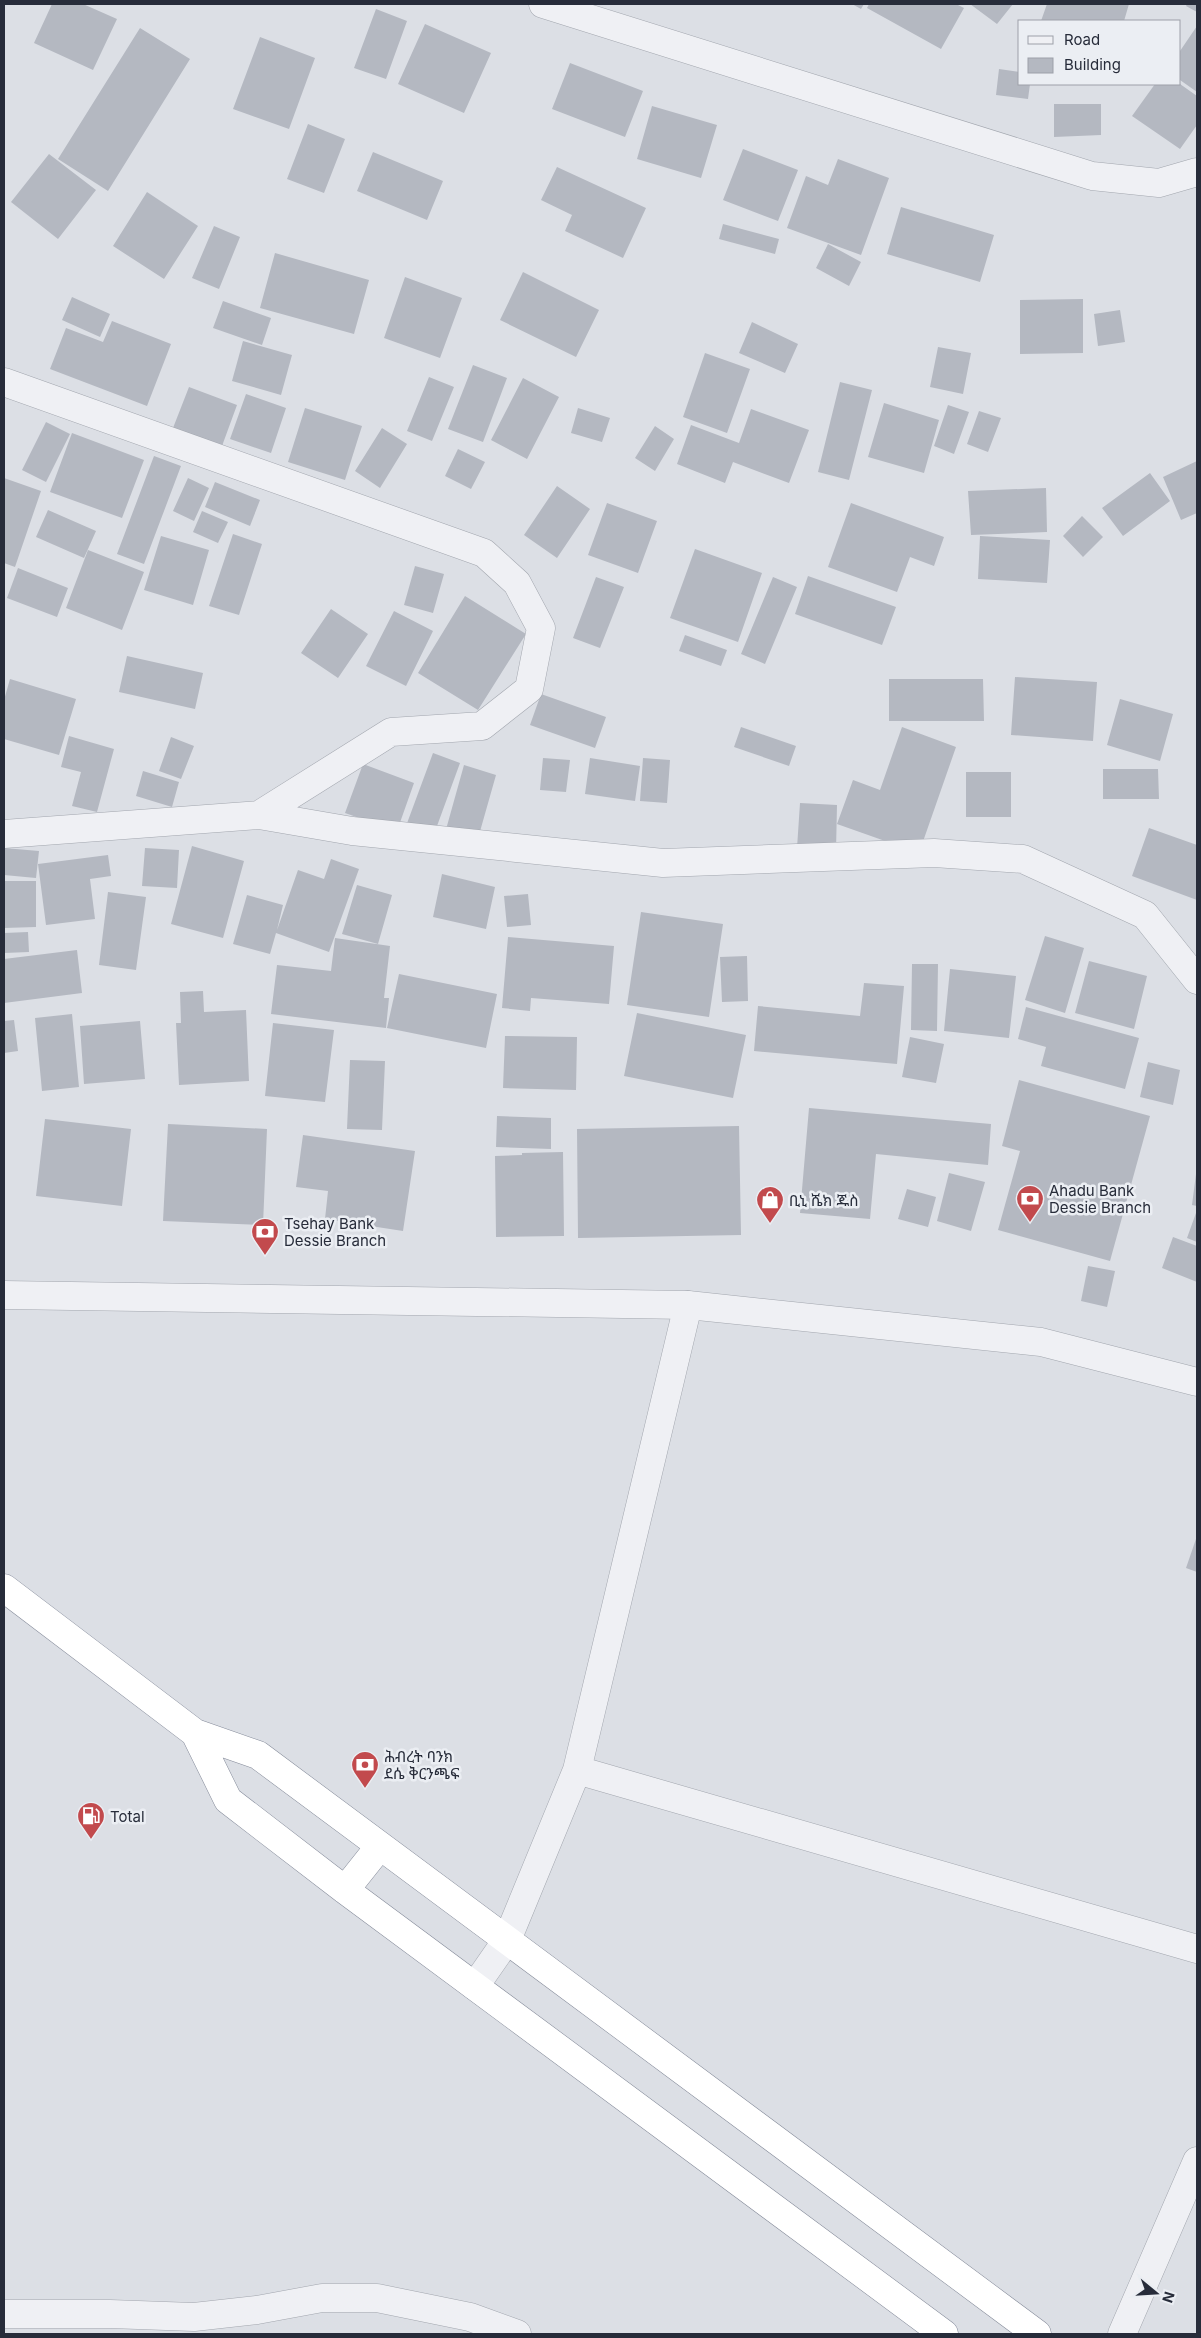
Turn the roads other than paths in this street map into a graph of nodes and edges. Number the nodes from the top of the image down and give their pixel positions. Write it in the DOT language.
graph roads {
  1 [pos="543,4"];
  2 [pos="1197,172"];
  3 [pos="4,382"];
  4 [pos="259,815"];
  5 [pos="4,834"];
  6 [pos="1197,980"];
  7 [pos="4,1296"];
  8 [pos="688,1305"];
  9 [pos="1197,1382"];
  10 [pos="4,1588"];
  11 [pos="195,1733"];
  12 [pos="577,1770"];
  13 [pos="380,1846"];
  14 [pos="346,1890"];
  15 [pos="507,1940"];
  16 [pos="1197,1949"];
  17 [pos="475,1986"];
  18 [pos="1197,2161"];
  19 [pos="4,2314"];
  20 [pos="517,2334"];
  21 [pos="944,2334"];
  22 [pos="1037,2334"];
  23 [pos="1122,2334"];
  1 -- 2 [label="street"];
  3 -- 4 [label="street"];
  4 -- 5 [label="street"];
  4 -- 6 [label="street"];
  7 -- 8 [label="street"];
  8 -- 9 [label="street"];
  8 -- 12 [label="street"];
  10 -- 11 [label="highway"];
  11 -- 13 [label="highway"];
  11 -- 14 [label="highway"];
  12 -- 15 [label="street"];
  12 -- 16 [label="street"];
  13 -- 14 [label="highway"];
  13 -- 15 [label="highway"];
  14 -- 17 [label="highway"];
  15 -- 17 [label="street"];
  15 -- 22 [label="highway"];
  17 -- 21 [label="highway"];
  18 -- 23 [label="street"];
  19 -- 20 [label="street"];
}
